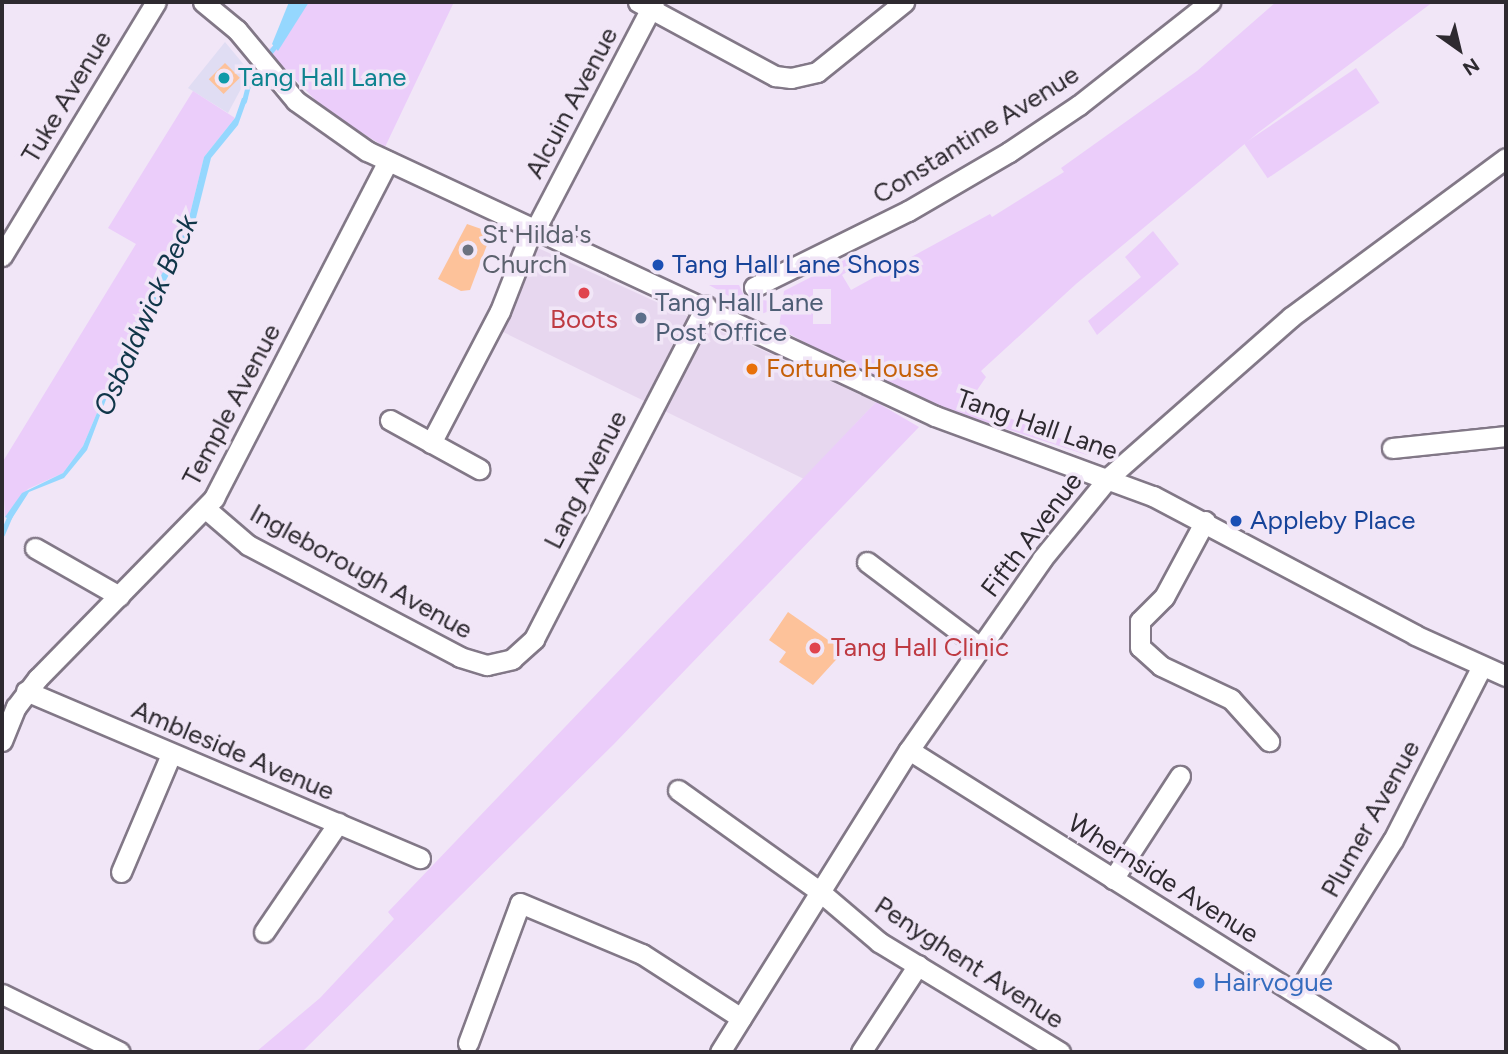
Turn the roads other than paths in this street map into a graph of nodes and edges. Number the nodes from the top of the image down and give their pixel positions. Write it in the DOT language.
graph roads {
  1 [pos="156,2"];
  2 [pos="203,2"];
  3 [pos="904,2"];
  4 [pos="1210,2"];
  5 [pos="648,4"];
  6 [pos="1506,158"];
  7 [pos="388,161"];
  8 [pos="534,228"];
  9 [pos="2,256"];
  10 [pos="754,287"];
  11 [pos="706,306"];
  12 [pos="390,420"];
  13 [pos="1506,436"];
  14 [pos="431,443"];
  15 [pos="1392,448"];
  16 [pos="479,468"];
  17 [pos="1109,477"];
  18 [pos="206,509"];
  19 [pos="1205,521"];
  20 [pos="35,548"];
  21 [pos="867,562"];
  22 [pos="119,596"];
  23 [pos="981,648"];
  24 [pos="499,663"];
  25 [pos="1482,666"];
  26 [pos="1506,676"];
  27 [pos="26,691"];
  28 [pos="2,741"];
  29 [pos="1269,741"];
  30 [pos="909,750"];
  31 [pos="171,754"];
  32 [pos="1180,776"];
  33 [pos="678,790"];
  34 [pos="338,823"];
  35 [pos="420,858"];
  36 [pos="121,872"];
  37 [pos="1113,879"];
  38 [pos="819,891"];
  39 [pos="264,932"];
  40 [pos="918,965"];
  41 [pos="2,994"];
  42 [pos="1297,994"];
  43 [pos="741,1018"];
  44 [pos="468,1043"];
  45 [pos="120,1052"];
  46 [pos="720,1052"];
  47 [pos="861,1052"];
  48 [pos="1060,1052"];
  49 [pos="1389,1052"];
  1 -- 9 [label="street, Tuke Avenue"];
  2 -- 7 [label="street, Tang Hall Lane"];
  3 -- 5 [label="street"];
  4 -- 10 [label="street, Constantine Avenue"];
  5 -- 8 [label="street, Alcuin Avenue"];
  6 -- 17 [label="street, Fifth Avenue"];
  7 -- 8 [label="street, Tang Hall Lane"];
  7 -- 18 [label="street, Temple Avenue"];
  8 -- 11 [label="street, Tang Hall Lane"];
  8 -- 14 [label="street, Alcuin Avenue"];
  11 -- 17 [label="street, Tang Hall Lane"];
  11 -- 24 [label="street, Lang Avenue"];
  12 -- 14 [label="street"];
  13 -- 15 [label="street"];
  14 -- 16 [label="street"];
  17 -- 19 [label="street, Tang Hall Lane"];
  17 -- 23 [label="street, Fifth Avenue"];
  18 -- 22 [label="street, Temple Avenue"];
  18 -- 24 [label="street, Ingleborough Avenue"];
  19 -- 25 [label="street, Tang Hall Lane"];
  19 -- 29 [label="street"];
  20 -- 22 [label="street"];
  21 -- 23 [label="street"];
  22 -- 27 [label="street, Temple Avenue"];
  23 -- 30 [label="street, Fifth Avenue"];
  25 -- 26 [label="street, Tang Hall Lane"];
  25 -- 42 [label="street, Plumer Avenue"];
  27 -- 28 [label="street, Temple Avenue"];
  27 -- 31 [label="street, Ambleside Avenue"];
  30 -- 37 [label="street, Whernside Avenue"];
  30 -- 38 [label="street, Fifth Avenue"];
  31 -- 34 [label="street, Ambleside Avenue"];
  31 -- 36 [label="street"];
  32 -- 37 [label="street"];
  33 -- 38 [label="street, Penyghent Avenue"];
  34 -- 35 [label="street, Ambleside Avenue"];
  34 -- 39 [label="street"];
  37 -- 42 [label="street, Whernside Avenue"];
  38 -- 40 [label="street, Penyghent Avenue"];
  38 -- 43 [label="street, Fifth Avenue"];
  40 -- 47 [label="street"];
  40 -- 48 [label="street, Penyghent Avenue"];
  41 -- 45 [label="street"];
  42 -- 49 [label="street, Whernside Avenue"];
  43 -- 44 [label="street"];
  43 -- 46 [label="street, Fifth Avenue"];
}
